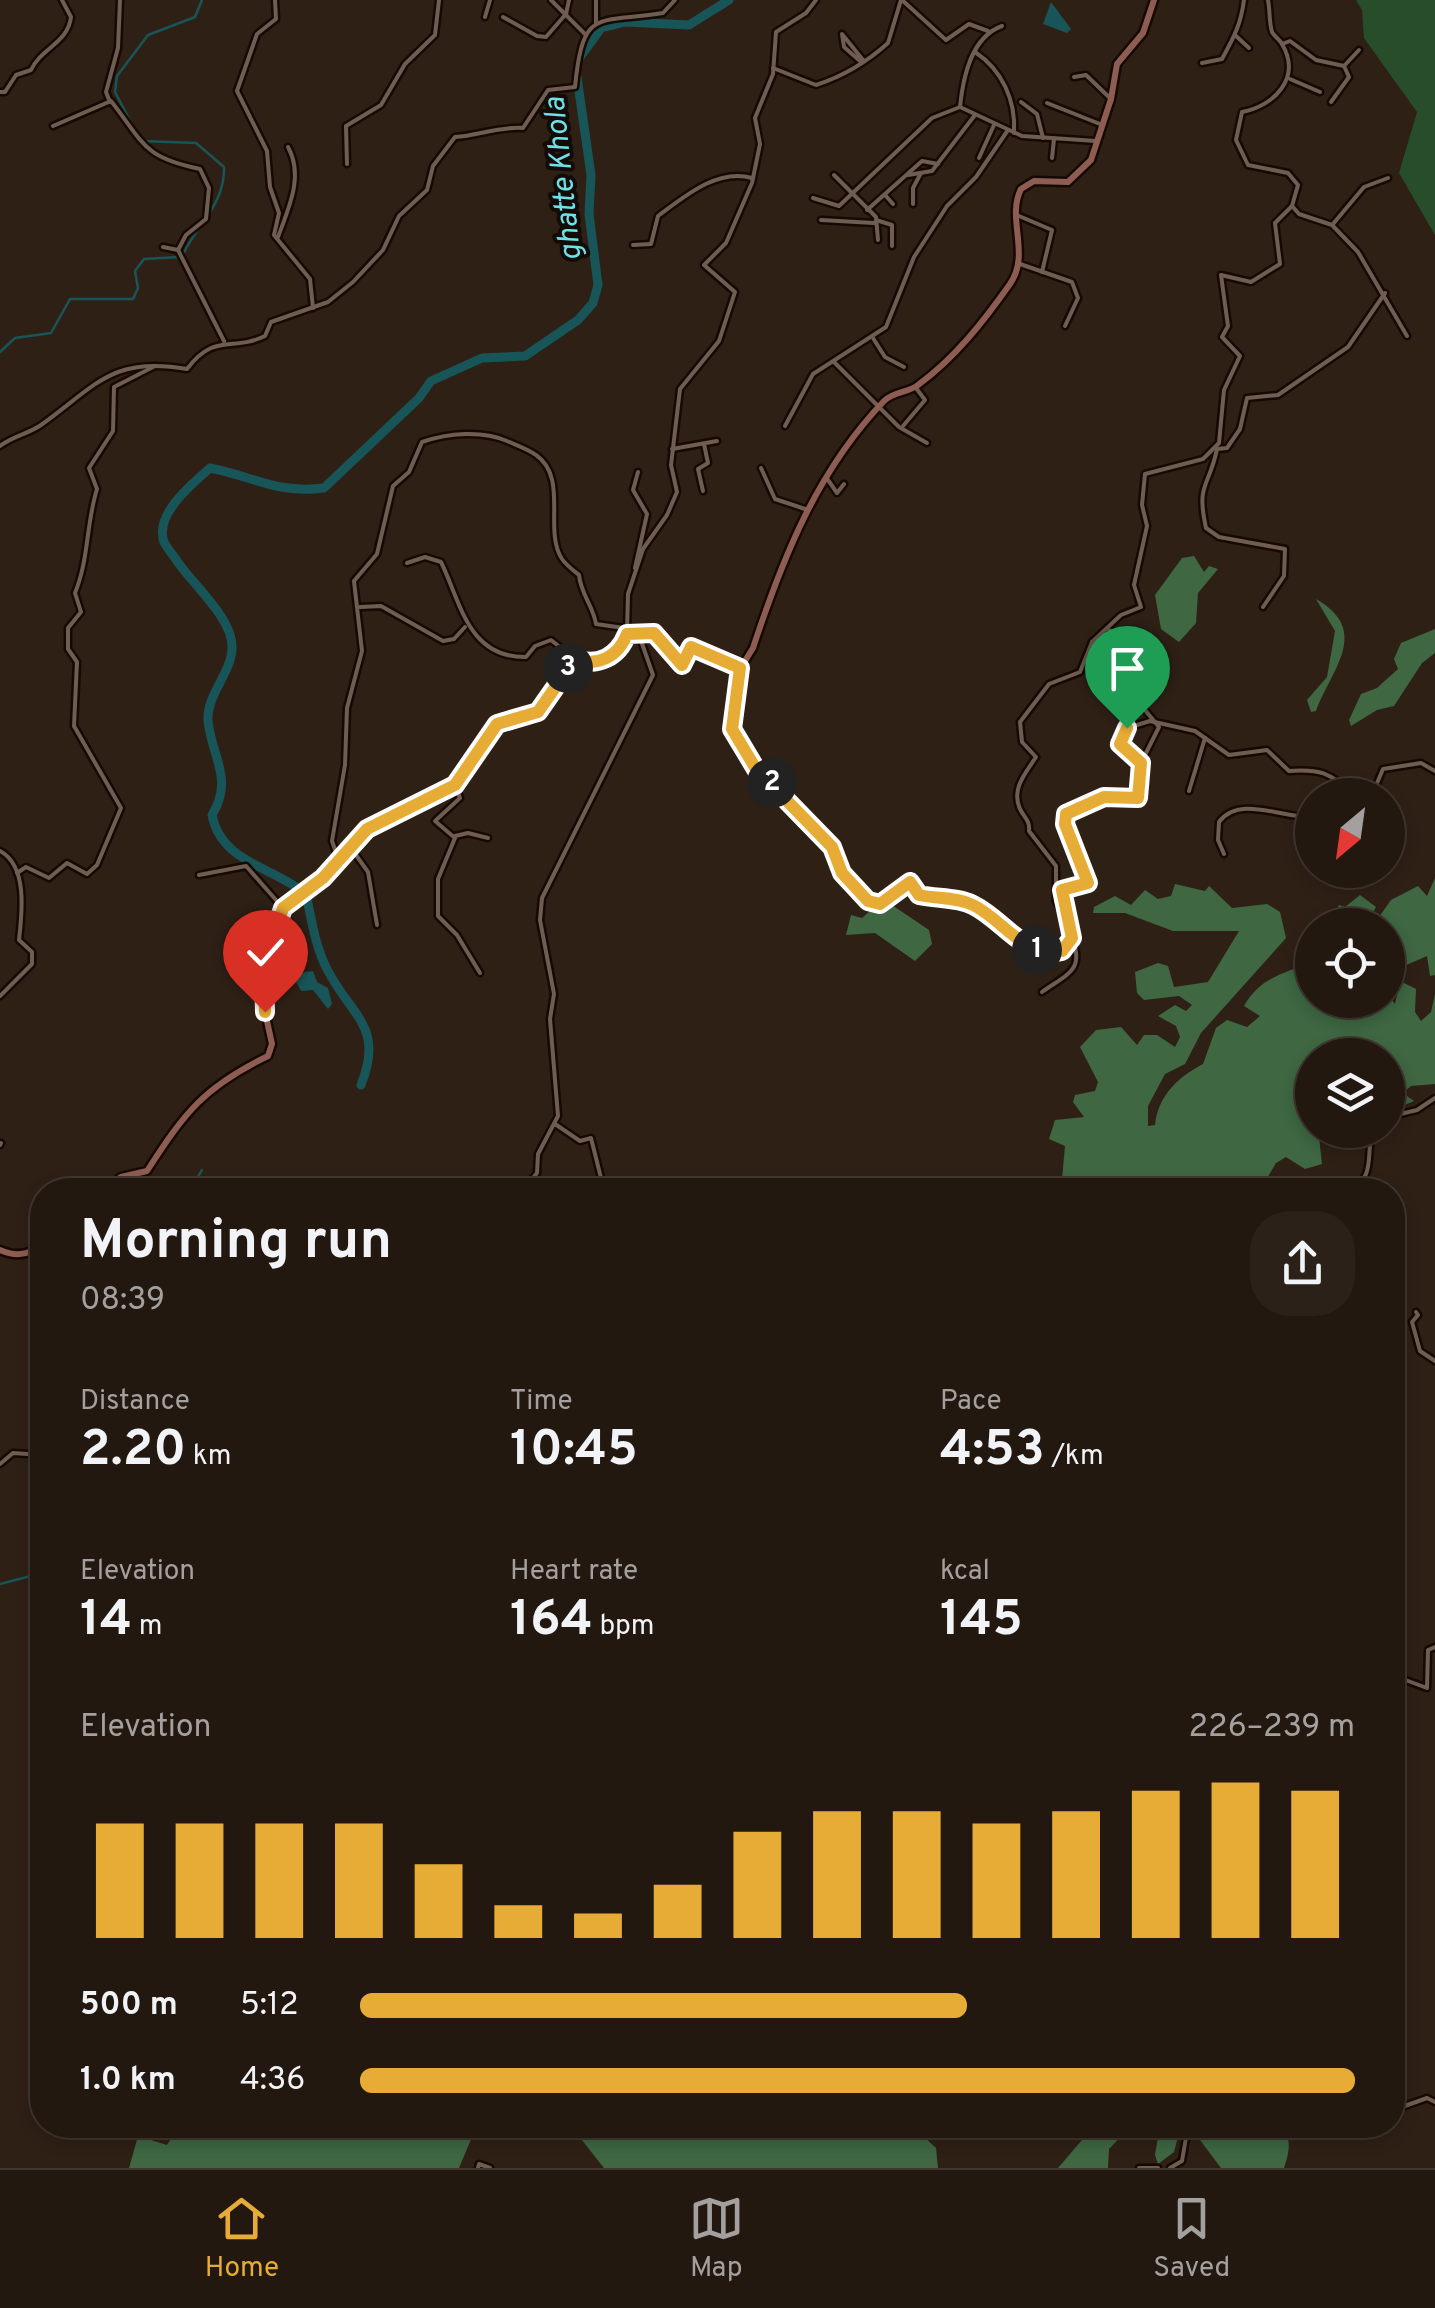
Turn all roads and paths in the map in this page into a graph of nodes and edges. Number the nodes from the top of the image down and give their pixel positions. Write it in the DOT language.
graph roads {
  1 [pos="62,0"];
  2 [pos="120,0"];
  3 [pos="274,0"];
  4 [pos="439,0"];
  5 [pos="490,0"];
  6 [pos="551,0"];
  7 [pos="569,0"];
  8 [pos="596,0"];
  9 [pos="674,0"];
  10 [pos="816,0"];
  11 [pos="901,0"];
  12 [pos="1154,0"];
  13 [pos="1244,0"];
  14 [pos="1268,0"];
  15 [pos="566,14"];
  16 [pos="504,16"];
  17 [pos="485,17"];
  18 [pos="596,23"];
  19 [pos="1002,26"];
  20 [pos="988,31"];
  21 [pos="586,36"];
  22 [pos="1236,36"];
  23 [pos="1282,44"];
  24 [pos="1250,48"];
  25 [pos="1359,50"];
  26 [pos="974,52"];
  27 [pos="862,61"];
  28 [pos="1202,63"];
  29 [pos="1344,66"];
  30 [pos="773,68"];
  31 [pos="1290,72"];
  32 [pos="1074,77"];
  33 [pos="0,92"];
  34 [pos="1320,92"];
  35 [pos="1111,99"];
  36 [pos="1021,102"];
  37 [pos="1046,102"];
  38 [pos="1330,102"];
  39 [pos="110,103"];
  40 [pos="960,107"];
  41 [pos="975,115"];
  42 [pos="1100,124"];
  43 [pos="994,125"];
  44 [pos="53,126"];
  45 [pos="1011,132"];
  46 [pos="1043,138"];
  47 [pos="1054,139"];
  48 [pos="1096,140"];
  49 [pos="288,146"];
  50 [pos="979,158"];
  51 [pos="1052,158"];
  52 [pos="347,164"];
  53 [pos="938,164"];
  54 [pos="921,173"];
  55 [pos="834,175"];
  56 [pos="908,175"];
  57 [pos="752,178"];
  58 [pos="1388,178"];
  59 [pos="851,194"];
  60 [pos="884,195"];
  61 [pos="813,198"];
  62 [pos="892,204"];
  63 [pos="913,204"];
  64 [pos="1292,206"];
  65 [pos="867,210"];
  66 [pos="1019,216"];
  67 [pos="820,220"];
  68 [pos="875,222"];
  69 [pos="1332,226"];
  70 [pos="278,237"];
  71 [pos="878,240"];
  72 [pos="633,245"];
  73 [pos="892,246"];
  74 [pos="163,247"];
  75 [pos="178,250"];
  76 [pos="1020,264"];
  77 [pos="1042,272"];
  78 [pos="1385,293"];
  79 [pos="313,308"];
  80 [pos="1065,326"];
  81 [pos="1408,336"];
  82 [pos="873,338"];
  83 [pos="224,341"];
  84 [pos="834,362"];
  85 [pos="157,364"];
  86 [pos="904,367"];
  87 [pos="915,388"];
  88 [pos="878,408"];
  89 [pos="785,426"];
  90 [pos="902,426"];
  91 [pos="717,442"];
  92 [pos="927,443"];
  93 [pos="704,444"];
  94 [pos="0,446"];
  95 [pos="672,449"];
  96 [pos="1218,449"];
  97 [pos="761,468"];
  98 [pos="638,472"];
  99 [pos="826,477"];
  100 [pos="844,484"];
  101 [pos="703,491"];
  102 [pos="805,509"];
  103 [pos="407,563"];
  104 [pos="635,573"];
  105 [pos="360,607"];
  106 [pos="1262,608"];
  107 [pos="465,627"];
  108 [pos="1109,630"];
  109 [pos="627,634"];
  110 [pos="639,635"];
  111 [pos="575,659"];
  112 [pos="740,668"];
  113 [pos="1156,723"];
  114 [pos="1205,738"];
  115 [pos="1141,763"];
  116 [pos="1435,770"];
  117 [pos="1337,778"];
  118 [pos="1379,778"];
  119 [pos="455,785"];
  120 [pos="1189,791"];
  121 [pos="1295,819"];
  122 [pos="455,836"];
  123 [pos="488,838"];
  124 [pos="350,848"];
  125 [pos="0,851"];
  126 [pos="1224,854"];
  127 [pos="339,860"];
  128 [pos="17,873"];
  129 [pos="200,875"];
  130 [pos="283,908"];
  131 [pos="378,926"];
  132 [pos="1072,935"];
  133 [pos="480,973"];
  134 [pos="1042,992"];
  135 [pos="0,996"];
  136 [pos="1435,1098"];
  137 [pos="1405,1112"];
  138 [pos="555,1124"];
  139 [pos="1370,1148"];
  140 [pos="120,1178"];
  141 [pos="533,1178"];
  142 [pos="601,1178"];
  143 [pos="1365,1178"];
  144 [pos="0,1250"];
  145 [pos="30,1252"];
  146 [pos="1416,1312"];
  147 [pos="1435,1360"];
  148 [pos="30,1454"];
  149 [pos="0,1464"];
  150 [pos="1435,1646"];
  151 [pos="1405,1680"];
  152 [pos="1435,2102"];
  153 [pos="1405,2106"];
  154 [pos="1186,2138"];
  155 [pos="478,2168"];
  156 [pos="490,2168"];
  157 [pos="1139,2168"];
  158 [pos="1158,2168"];
  159 [pos="1170,2168"];
  1 -- 33 [label="street"];
  2 -- 39 [label="street"];
  3 -- 70 [label="street"];
  4 -- 52 [label="street"];
  5 -- 17 [label="street"];
  6 -- 15 [label="street"];
  7 -- 15 [label="street"];
  8 -- 18 [label="street"];
  9 -- 18 [label="street"];
  10 -- 30 [label="street"];
  11 -- 20 [label="street"];
  11 -- 27 [label="street"];
  12 -- 35 [label="street"];
  13 -- 22 [label="street"];
  14 -- 23 [label="street"];
  15 -- 16 [label="street"];
  15 -- 21 [label="street"];
  18 -- 21 [label="street"];
  19 -- 20 [label="street"];
  20 -- 26 [label="street"];
  21 -- 79 [label="street"];
  22 -- 24 [label="street"];
  22 -- 28 [label="street"];
  23 -- 29 [label="street"];
  23 -- 31 [label="street"];
  25 -- 29 [label="street"];
  26 -- 40 [label="street"];
  26 -- 45 [label="street"];
  27 -- 27 [label="street"];
  27 -- 30 [label="street"];
  29 -- 38 [label="street"];
  30 -- 57 [label="street"];
  31 -- 34 [label="street"];
  31 -- 64 [label="street"];
  32 -- 35 [label="street"];
  35 -- 42 [label="street"];
  36 -- 46 [label="street"];
  37 -- 42 [label="street"];
  39 -- 44 [label="street"];
  39 -- 75 [label="street"];
  40 -- 41 [label="street"];
  40 -- 59 [label="street"];
  41 -- 43 [label="street"];
  41 -- 53 [label="street"];
  42 -- 48 [label="street"];
  43 -- 45 [label="street"];
  43 -- 50 [label="street"];
  45 -- 46 [label="street"];
  45 -- 82 [label="street"];
  46 -- 47 [label="street"];
  47 -- 48 [label="street"];
  47 -- 51 [label="street"];
  48 -- 66 [label="street"];
  49 -- 70 [label="street"];
  53 -- 54 [label="street"];
  53 -- 56 [label="street"];
  54 -- 56 [label="street"];
  54 -- 63 [label="street"];
  55 -- 59 [label="street"];
  56 -- 60 [label="street"];
  57 -- 72 [label="street"];
  57 -- 95 [label="street"];
  58 -- 69 [label="street"];
  59 -- 61 [label="street"];
  59 -- 65 [label="street"];
  60 -- 62 [label="street"];
  60 -- 65 [label="street"];
  64 -- 69 [label="street"];
  64 -- 96 [label="street"];
  65 -- 68 [label="street"];
  66 -- 76 [label="street"];
  66 -- 77 [label="street"];
  67 -- 68 [label="street"];
  68 -- 71 [label="street"];
  68 -- 73 [label="street"];
  69 -- 78 [label="street"];
  70 -- 79 [label="street"];
  74 -- 75 [label="street"];
  75 -- 83 [label="street"];
  76 -- 77 [label="street"];
  76 -- 87 [label="street"];
  77 -- 80 [label="street"];
  78 -- 81 [label="street"];
  78 -- 96 [label="street"];
  79 -- 83 [label="street"];
  82 -- 84 [label="street"];
  82 -- 86 [label="street"];
  83 -- 85 [label="street"];
  84 -- 88 [label="street"];
  84 -- 89 [label="street"];
  85 -- 94 [label="street"];
  85 -- 128 [label="street"];
  87 -- 88 [label="street"];
  87 -- 90 [label="street"];
  88 -- 90 [label="street"];
  88 -- 99 [label="street"];
  90 -- 92 [label="street"];
  91 -- 93 [label="street"];
  93 -- 95 [label="street"];
  93 -- 101 [label="street"];
  95 -- 104 [label="street"];
  96 -- 106 [label="street"];
  96 -- 108 [label="street"];
  97 -- 102 [label="street"];
  98 -- 104 [label="street"];
  99 -- 100 [label="street"];
  99 -- 102 [label="street"];
  102 -- 112 [label="street"];
  103 -- 107 [label="street"];
  104 -- 109 [label="street"];
  105 -- 107 [label="street"];
  105 -- 109 [label="street"];
  105 -- 127 [label="street"];
  107 -- 111 [label="street"];
  108 -- 113 [label="street"];
  108 -- 132 [label="street"];
  109 -- 110 [label="street"];
  109 -- 111 [label="street"];
  110 -- 112 [label="street"];
  110 -- 138 [label="street"];
  111 -- 119 [label="street"];
  112 -- 132 [label="street"];
  113 -- 114 [label="street"];
  113 -- 115 [label="street"];
  113 -- 115 [label="street"];
  114 -- 117 [label="street"];
  114 -- 120 [label="street"];
  115 -- 132 [label="street"];
  116 -- 118 [label="street"];
  119 -- 122 [label="street"];
  119 -- 124 [label="street"];
  121 -- 126 [label="street"];
  122 -- 123 [label="street"];
  122 -- 133 [label="street"];
  124 -- 127 [label="street"];
  124 -- 131 [label="street"];
  125 -- 128 [label="street"];
  127 -- 130 [label="street"];
  128 -- 135 [label="street"];
  129 -- 130 [label="street"];
  130 -- 140 [label="street"];
  132 -- 134 [label="street"];
  136 -- 137 [label="street"];
  138 -- 141 [label="street"];
  138 -- 142 [label="street"];
  139 -- 143 [label="street"];
  144 -- 145 [label="street"];
  146 -- 147 [label="street"];
  148 -- 149 [label="street"];
  150 -- 151 [label="street"];
  152 -- 153 [label="street"];
  154 -- 159 [label="street"];
  155 -- 156 [label="street"];
  157 -- 158 [label="street"];
}
